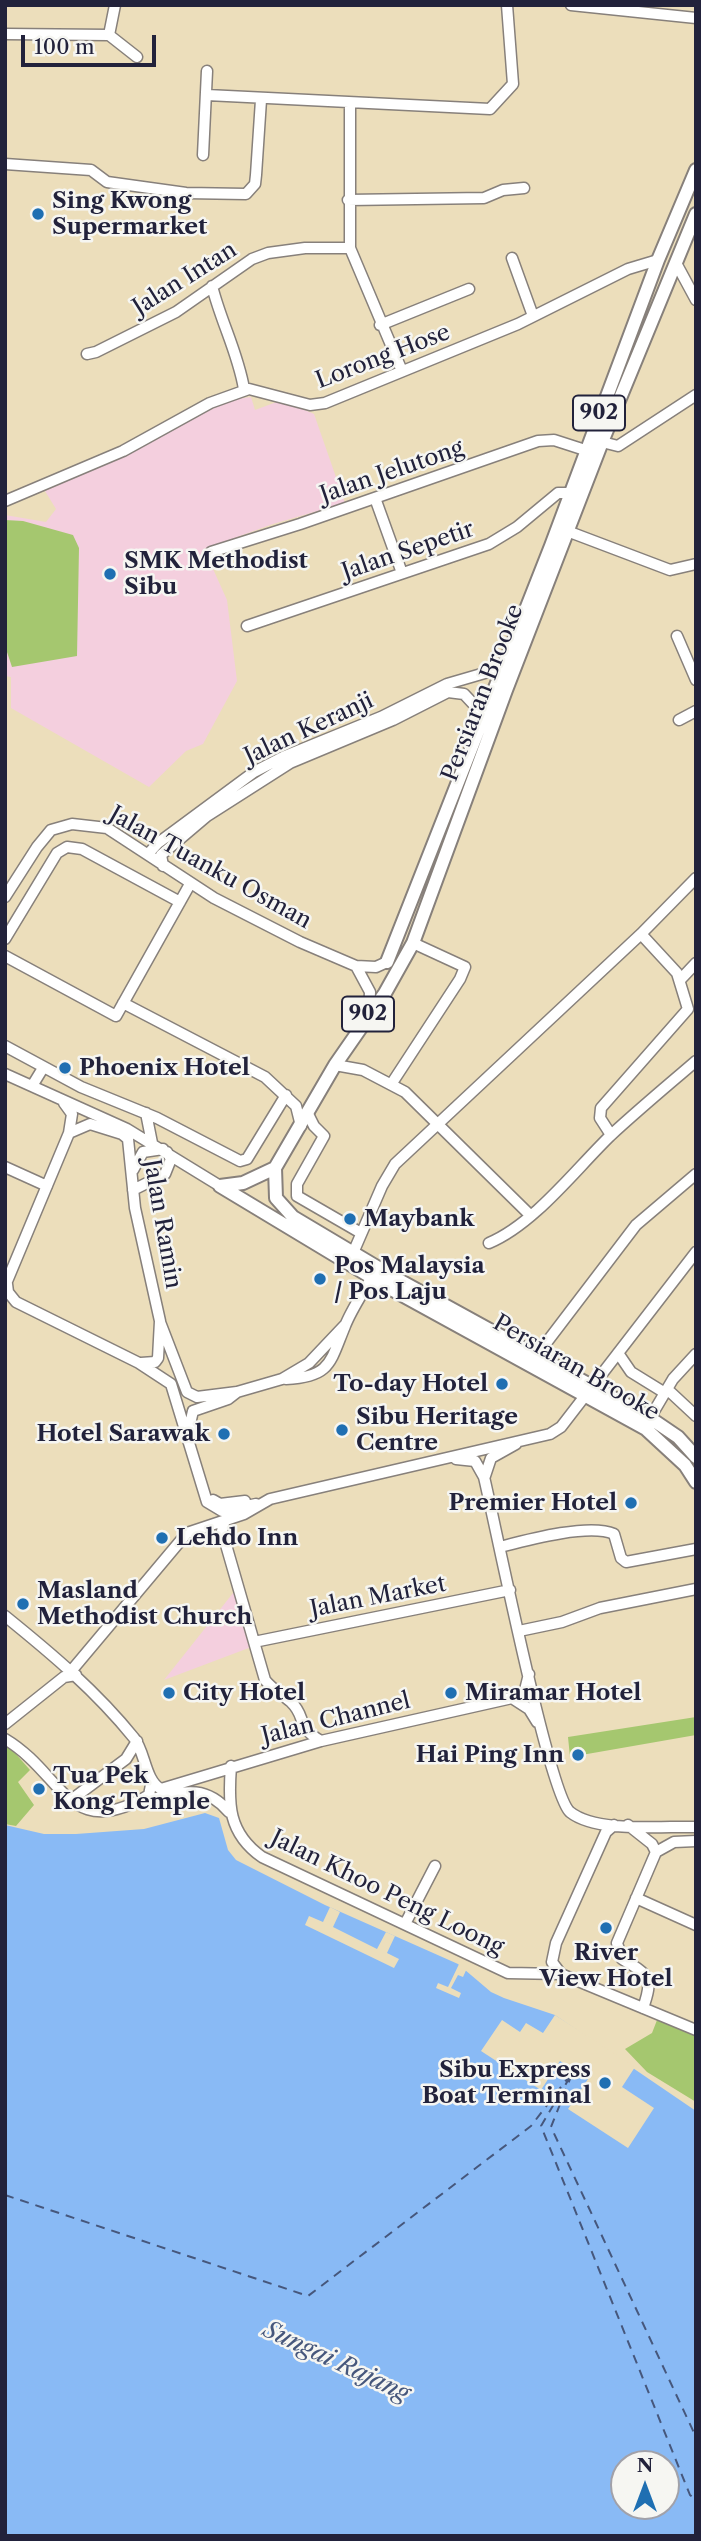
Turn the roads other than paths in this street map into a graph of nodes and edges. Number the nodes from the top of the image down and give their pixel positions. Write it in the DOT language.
graph roads {
  1 [pos="115,5"];
  2 [pos="507,5"];
  3 [pos="571,5"];
  4 [pos="696,18"];
  5 [pos="5,34"];
  6 [pos="109,35"];
  7 [pos="137,57"];
  8 [pos="207,71"];
  9 [pos="207,95"];
  10 [pos="261,100"];
  11 [pos="350,104"];
  12 [pos="203,155"];
  13 [pos="5,164"];
  14 [pos="696,170"];
  15 [pos="524,188"];
  16 [pos="348,200"];
  17 [pos="696,214"];
  18 [pos="350,248"];
  19 [pos="512,258"];
  20 [pos="658,260"];
  21 [pos="676,263"];
  22 [pos="212,286"];
  23 [pos="469,289"];
  24 [pos="696,300"];
  25 [pos="533,316"];
  26 [pos="380,325"];
  27 [pos="87,354"];
  28 [pos="402,371"];
  29 [pos="244,389"];
  30 [pos="696,396"];
  31 [pos="602,442"];
  32 [pos="585,450"];
  33 [pos="570,493"];
  34 [pos="375,498"];
  35 [pos="5,501"];
  36 [pos="567,531"];
  37 [pos="211,552"];
  38 [pos="696,564"];
  39 [pos="402,573"];
  40 [pos="247,626"];
  41 [pos="677,636"];
  42 [pos="502,668"];
  43 [pos="465,678"];
  44 [pos="696,680"];
  45 [pos="464,694"];
  46 [pos="492,710"];
  47 [pos="696,711"];
  48 [pos="679,720"];
  49 [pos="257,782"];
  50 [pos="230,790"];
  51 [pos="148,853"];
  52 [pos="163,866"];
  53 [pos="694,883"];
  54 [pos="190,884"];
  55 [pos="5,897"];
  56 [pos="180,902"];
  57 [pos="641,934"];
  58 [pos="5,939"];
  59 [pos="412,943"];
  60 [pos="5,956"];
  61 [pos="387,962"];
  62 [pos="696,962"];
  63 [pos="356,966"];
  64 [pos="680,980"];
  65 [pos="123,1003"];
  66 [pos="369,1013"];
  67 [pos="5,1046"];
  68 [pos="696,1061"];
  69 [pos="335,1065"];
  70 [pos="43,1068"];
  71 [pos="5,1074"];
  72 [pos="392,1083"];
  73 [pos="32,1086"];
  74 [pos="286,1094"];
  75 [pos="55,1097"];
  76 [pos="146,1113"];
  77 [pos="308,1114"];
  78 [pos="436,1123"];
  79 [pos="301,1126"];
  80 [pos="69,1132"];
  81 [pos="611,1135"];
  82 [pos="152,1143"];
  83 [pos="165,1151"];
  84 [pos="5,1167"];
  85 [pos="275,1168"];
  86 [pos="132,1172"];
  87 [pos="696,1174"];
  88 [pos="47,1185"];
  89 [pos="220,1186"];
  90 [pos="133,1190"];
  91 [pos="530,1215"];
  92 [pos="361,1234"];
  93 [pos="489,1243"];
  94 [pos="696,1252"];
  95 [pos="353,1253"];
  96 [pos="375,1272"];
  97 [pos="6,1285"];
  98 [pos="11,1303"];
  99 [pos="160,1321"];
  100 [pos="618,1353"];
  101 [pos="696,1354"];
  102 [pos="537,1355"];
  103 [pos="139,1363"];
  104 [pos="626,1368"];
  105 [pos="595,1384"];
  106 [pos="666,1391"];
  107 [pos="237,1392"];
  108 [pos="696,1416"];
  109 [pos="650,1418"];
  110 [pos="520,1441"];
  111 [pos="696,1457"];
  112 [pos="443,1458"];
  113 [pos="484,1477"];
  114 [pos="696,1482"];
  115 [pos="266,1501"];
  116 [pos="223,1525"];
  117 [pos="500,1547"];
  118 [pos="696,1549"];
  119 [pos="696,1588"];
  120 [pos="510,1590"];
  121 [pos="5,1616"];
  122 [pos="5,1629"];
  123 [pos="22,1630"];
  124 [pos="519,1631"];
  125 [pos="254,1642"];
  126 [pos="57,1658"];
  127 [pos="74,1673"];
  128 [pos="529,1674"];
  129 [pos="60,1679"];
  130 [pos="512,1698"];
  131 [pos="5,1724"];
  132 [pos="543,1732"];
  133 [pos="5,1739"];
  134 [pos="137,1741"];
  135 [pos="321,1741"];
  136 [pos="231,1766"];
  137 [pos="151,1778"];
  138 [pos="71,1800"];
  139 [pos="138,1802"];
  140 [pos="229,1812"];
  141 [pos="614,1825"];
  142 [pos="628,1825"];
  143 [pos="696,1827"];
  144 [pos="696,1842"];
  145 [pos="656,1852"];
  146 [pos="435,1866"];
  147 [pos="636,1898"];
  148 [pos="405,1924"];
  149 [pos="696,1925"];
  150 [pos="561,1974"];
  151 [pos="643,2008"];
  152 [pos="696,2029"];
  1 -- 6 [label="street"];
  2 -- 11 [label="street"];
  3 -- 4 [label="street"];
  5 -- 6 [label="street"];
  6 -- 7 [label="street"];
  8 -- 9 [label="street"];
  9 -- 10 [label="street"];
  9 -- 12 [label="street"];
  10 -- 11 [label="street"];
  10 -- 13 [label="street"];
  11 -- 16 [label="street"];
  14 -- 20 [label="main road, Persiaran Brooke / 902"];
  15 -- 16 [label="street"];
  16 -- 18 [label="street"];
  17 -- 21 [label="main road, Persiaran Brooke / 902"];
  18 -- 22 [label="street, Jalan Intan"];
  18 -- 26 [label="street"];
  19 -- 25 [label="street"];
  20 -- 25 [label="street, Lorong Hose"];
  20 -- 32 [label="main road, Persiaran Brooke / 902"];
  21 -- 24 [label="street"];
  21 -- 31 [label="main road, Persiaran Brooke / 902"];
  22 -- 27 [label="street, Jalan Intan"];
  22 -- 29 [label="street"];
  23 -- 26 [label="street"];
  25 -- 28 [label="street, Lorong Hose"];
  26 -- 28 [label="street"];
  28 -- 29 [label="street, Lorong Hose"];
  29 -- 35 [label="street"];
  30 -- 31 [label="street"];
  31 -- 36 [label="main road, Persiaran Brooke / 902"];
  32 -- 33 [label="main road, Persiaran Brooke / 902"];
  32 -- 34 [label="street, Jalan Jelutong"];
  33 -- 39 [label="street, Jalan Sepetir"];
  33 -- 42 [label="main road, Persiaran Brooke / 902"];
  34 -- 37 [label="street, Jalan Jelutong"];
  34 -- 39 [label="street"];
  36 -- 38 [label="street"];
  36 -- 46 [label="main road, Persiaran Brooke / 902"];
  39 -- 40 [label="street, Jalan Sepetir"];
  41 -- 44 [label="street"];
  42 -- 43 [label="street, Jalan Keranji"];
  42 -- 46 [label="main road, Persiaran Brooke / 902"];
  43 -- 45 [label="street"];
  43 -- 50 [label="street, Jalan Keranji"];
  45 -- 46 [label="street"];
  45 -- 49 [label="street, Jalan Keranji"];
  46 -- 59 [label="main road, Persiaran Brooke / 902"];
  46 -- 61 [label="main road, Persiaran Brooke / 902"];
  47 -- 48 [label="street"];
  49 -- 50 [label="street"];
  49 -- 52 [label="street, Jalan Keranji"];
  50 -- 51 [label="street, Jalan Keranji"];
  51 -- 52 [label="street, Jalan Tuanku Osman"];
  51 -- 55 [label="street, Jalan Tuanku Osman"];
  52 -- 54 [label="street, Jalan Tuanku Osman"];
  53 -- 57 [label="street"];
  54 -- 56 [label="street"];
  54 -- 63 [label="street, Jalan Tuanku Osman"];
  56 -- 58 [label="street"];
  56 -- 65 [label="street"];
  57 -- 64 [label="street"];
  57 -- 78 [label="street"];
  59 -- 66 [label="main road, Persiaran Brooke / 902"];
  59 -- 72 [label="street"];
  60 -- 65 [label="street"];
  61 -- 63 [label="street"];
  62 -- 64 [label="street"];
  63 -- 66 [label="street"];
  64 -- 81 [label="street"];
  65 -- 74 [label="street"];
  66 -- 69 [label="main road, Persiaran Brooke / 902"];
  67 -- 70 [label="street"];
  68 -- 81 [label="street"];
  69 -- 72 [label="street"];
  69 -- 77 [label="main road, Persiaran Brooke / 902"];
  70 -- 73 [label="street"];
  70 -- 76 [label="street"];
  71 -- 73 [label="street"];
  72 -- 78 [label="street"];
  73 -- 75 [label="street"];
  74 -- 76 [label="street"];
  74 -- 79 [label="street"];
  75 -- 80 [label="street"];
  75 -- 82 [label="street"];
  76 -- 82 [label="street"];
  77 -- 79 [label="main road, Persiaran Brooke / 902"];
  77 -- 92 [label="street"];
  78 -- 91 [label="street"];
  78 -- 92 [label="street"];
  79 -- 85 [label="main road, Persiaran Brooke / 902"];
  80 -- 86 [label="street, Jalan Ramin"];
  80 -- 88 [label="street"];
  81 -- 91 [label="street"];
  82 -- 83 [label="street"];
  83 -- 86 [label="street"];
  83 -- 89 [label="street"];
  83 -- 90 [label="street"];
  84 -- 88 [label="street"];
  85 -- 89 [label="main road"];
  85 -- 95 [label="main road, Persiaran Brooke"];
  86 -- 90 [label="street, Jalan Ramin"];
  87 -- 102 [label="street"];
  88 -- 97 [label="street"];
  89 -- 96 [label="main road, Persiaran Brooke"];
  90 -- 99 [label="street, Jalan Ramin"];
  91 -- 93 [label="street"];
  92 -- 95 [label="street"];
  94 -- 100 [label="street"];
  95 -- 96 [label="main road, Persiaran Brooke"];
  96 -- 102 [label="main road, Persiaran Brooke"];
  96 -- 105 [label="main road, Persiaran Brooke"];
  96 -- 107 [label="street"];
  97 -- 98 [label="street"];
  98 -- 103 [label="street"];
  99 -- 103 [label="street, Jalan Ramin"];
  99 -- 107 [label="street"];
  100 -- 104 [label="street"];
  100 -- 105 [label="street"];
  101 -- 106 [label="street"];
  102 -- 105 [label="main road, Persiaran Brooke"];
  103 -- 115 [label="street"];
  104 -- 105 [label="street"];
  104 -- 106 [label="street"];
  105 -- 109 [label="main road, Persiaran Brooke"];
  105 -- 110 [label="street"];
  105 -- 114 [label="main road, Persiaran Brooke"];
  106 -- 108 [label="street"];
  106 -- 109 [label="street"];
  107 -- 115 [label="street"];
  109 -- 111 [label="main road, Persiaran Brooke"];
  110 -- 112 [label="street"];
  110 -- 113 [label="street"];
  112 -- 113 [label="street"];
  112 -- 115 [label="street"];
  113 -- 117 [label="street"];
  115 -- 116 [label="street"];
  116 -- 125 [label="street"];
  116 -- 127 [label="street"];
  117 -- 118 [label="street"];
  117 -- 120 [label="street"];
  119 -- 124 [label="street"];
  120 -- 124 [label="street"];
  120 -- 125 [label="street, Jalan Market"];
  121 -- 123 [label="street"];
  122 -- 123 [label="street"];
  123 -- 126 [label="street"];
  124 -- 128 [label="street"];
  125 -- 135 [label="street"];
  126 -- 127 [label="street"];
  126 -- 129 [label="street"];
  127 -- 129 [label="street"];
  127 -- 134 [label="street"];
  128 -- 130 [label="street"];
  128 -- 132 [label="street"];
  129 -- 131 [label="street"];
  130 -- 132 [label="street"];
  130 -- 135 [label="street, Jalan Channel"];
  132 -- 141 [label="street"];
  133 -- 138 [label="street"];
  134 -- 137 [label="street"];
  134 -- 138 [label="street"];
  135 -- 136 [label="street, Jalan Channel"];
  136 -- 137 [label="street, Jalan Channel"];
  136 -- 140 [label="street"];
  137 -- 139 [label="street"];
  138 -- 139 [label="street"];
  139 -- 140 [label="street"];
  140 -- 148 [label="street, Jalan Khoo Peng Loong"];
  141 -- 142 [label="street"];
  141 -- 150 [label="street"];
  142 -- 143 [label="street"];
  142 -- 145 [label="street"];
  144 -- 145 [label="street"];
  145 -- 147 [label="street"];
  146 -- 148 [label="street"];
  147 -- 149 [label="street"];
  147 -- 151 [label="street"];
  148 -- 150 [label="street, Jalan Khoo Peng Loong"];
  150 -- 151 [label="street"];
  151 -- 152 [label="street"];
}
